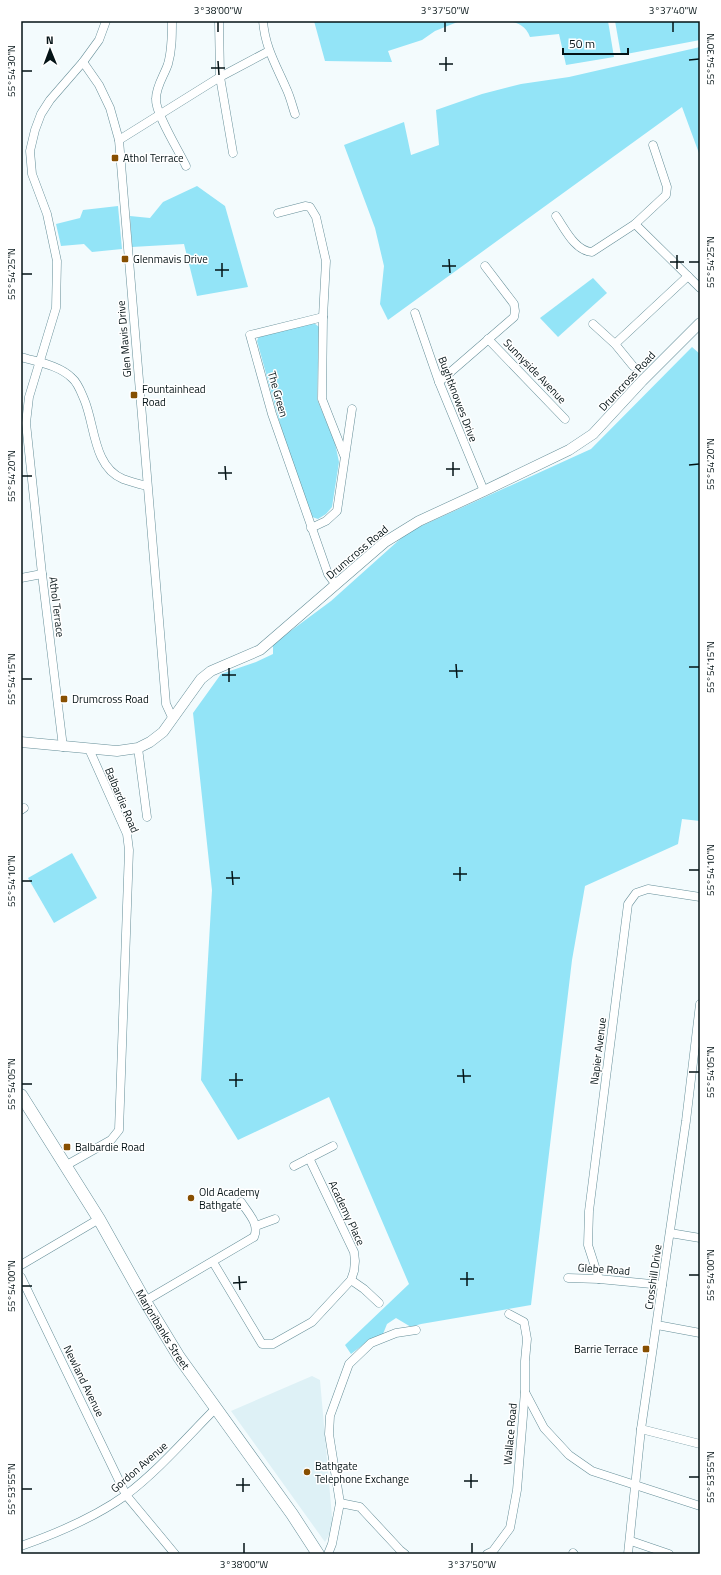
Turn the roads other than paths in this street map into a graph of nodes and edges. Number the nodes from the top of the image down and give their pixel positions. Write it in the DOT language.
graph roads {
  1 [pos="106,21"];
  2 [pos="172,21"];
  3 [pos="218,21"];
  4 [pos="263,21"];
  5 [pos="269,51"];
  6 [pos="83,62"];
  7 [pos="220,77"];
  8 [pos="295,114"];
  9 [pos="160,115"];
  10 [pos="119,140"];
  11 [pos="653,144"];
  12 [pos="233,153"];
  13 [pos="186,166"];
  14 [pos="278,213"];
  15 [pos="556,216"];
  16 [pos="635,224"];
  17 [pos="485,266"];
  18 [pos="688,276"];
  19 [pos="700,288"];
  20 [pos="415,313"];
  21 [pos="323,317"];
  22 [pos="700,323"];
  23 [pos="593,324"];
  24 [pos="488,340"];
  25 [pos="615,344"];
  26 [pos="21,357"];
  27 [pos="39,362"];
  28 [pos="633,366"];
  29 [pos="439,382"];
  30 [pos="352,409"];
  31 [pos="565,419"];
  32 [pos="344,455"];
  33 [pos="147,486"];
  34 [pos="484,492"];
  35 [pos="311,528"];
  36 [pos="42,574"];
  37 [pos="21,578"];
  38 [pos="336,586"];
  39 [pos="172,717"];
  40 [pos="21,742"];
  41 [pos="63,747"];
  42 [pos="138,748"];
  43 [pos="89,749"];
  44 [pos="147,817"];
  45 [pos="700,897"];
  46 [pos="700,1004"];
  47 [pos="697,1059"];
  48 [pos="21,1095"];
  49 [pos="333,1146"];
  50 [pos="309,1158"];
  51 [pos="65,1166"];
  52 [pos="294,1166"];
  53 [pos="240,1202"];
  54 [pos="99,1219"];
  55 [pos="275,1219"];
  56 [pos="256,1226"];
  57 [pos="670,1233"];
  58 [pos="700,1238"];
  59 [pos="213,1262"];
  60 [pos="21,1265"];
  61 [pos="21,1277"];
  62 [pos="568,1278"];
  63 [pos="599,1279"];
  64 [pos="351,1280"];
  65 [pos="662,1285"];
  66 [pos="145,1301"];
  67 [pos="379,1304"];
  68 [pos="510,1314"];
  69 [pos="657,1325"];
  70 [pos="416,1330"];
  71 [pos="700,1333"];
  72 [pos="525,1391"];
  73 [pos="216,1408"];
  74 [pos="642,1429"];
  75 [pos="700,1444"];
  76 [pos="635,1485"];
  77 [pos="126,1495"];
  78 [pos="340,1503"];
  79 [pos="700,1506"];
  80 [pos="631,1541"];
  81 [pos="21,1546"];
  82 [pos="175,1554"];
  83 [pos="318,1554"];
  84 [pos="328,1554"];
  85 [pos="405,1554"];
  86 [pos="487,1554"];
  87 [pos="628,1554"];
  88 [pos="669,1554"];
  1 -- 6 [label="street, Athol Terrace"];
  2 -- 9 [label="street"];
  3 -- 7 [label="street"];
  4 -- 5 [label="street"];
  5 -- 7 [label="street"];
  5 -- 8 [label="street"];
  6 -- 10 [label="street, Glen Mavis Drive"];
  6 -- 27 [label="street, Athol Terrace"];
  7 -- 9 [label="street"];
  7 -- 12 [label="street"];
  9 -- 10 [label="street"];
  9 -- 13 [label="street"];
  10 -- 33 [label="street, Glen Mavis Drive"];
  11 -- 16 [label="street"];
  14 -- 21 [label="street"];
  15 -- 16 [label="street"];
  16 -- 18 [label="street"];
  17 -- 24 [label="street, Sunnyside Avenue"];
  18 -- 19 [label="street"];
  18 -- 25 [label="street"];
  20 -- 29 [label="street, Bughtknowes Drive"];
  21 -- 32 [label="street"];
  21 -- 35 [label="street, The Green"];
  22 -- 34 [label="street, Drumcross Road"];
  23 -- 25 [label="street"];
  24 -- 29 [label="street, Sunnyside Avenue"];
  24 -- 31 [label="street, Sunnyside Avenue"];
  25 -- 28 [label="street"];
  26 -- 27 [label="street"];
  27 -- 33 [label="street"];
  27 -- 36 [label="street, Athol Terrace"];
  29 -- 34 [label="street, Bughtknowes Drive"];
  30 -- 32 [label="street"];
  32 -- 35 [label="street"];
  33 -- 39 [label="street, Glen Mavis Drive"];
  34 -- 38 [label="street, Drumcross Road"];
  35 -- 38 [label="street, The Green"];
  36 -- 37 [label="street"];
  36 -- 41 [label="street, Athol Terrace"];
  38 -- 39 [label="street, Drumcross Road"];
  39 -- 42 [label="street, Drumcross Road"];
  40 -- 41 [label="street, Drumcross Road"];
  41 -- 43 [label="street, Drumcross Road"];
  42 -- 43 [label="street, Drumcross Road"];
  42 -- 44 [label="street"];
  43 -- 51 [label="street, Balbardie Road"];
  45 -- 63 [label="street, Napier Avenue"];
  46 -- 47 [label="street, Crosshill Drive"];
  47 -- 57 [label="street, Crosshill Drive"];
  48 -- 51 [label="main road, Marjoribanks Street"];
  49 -- 50 [label="street"];
  50 -- 52 [label="street"];
  50 -- 64 [label="street, Academy Place"];
  51 -- 54 [label="main road, Marjoribanks Street"];
  53 -- 56 [label="street"];
  54 -- 60 [label="street"];
  54 -- 66 [label="main road, Marjoribanks Street"];
  55 -- 56 [label="street"];
  56 -- 59 [label="street"];
  57 -- 58 [label="street"];
  57 -- 65 [label="street, Crosshill Drive"];
  59 -- 64 [label="street, Academy Place"];
  59 -- 66 [label="street"];
  61 -- 77 [label="street, Newland Avenue"];
  62 -- 63 [label="street, Glebe Road"];
  63 -- 65 [label="street, Glebe Road"];
  64 -- 67 [label="street"];
  65 -- 69 [label="street, Crosshill Drive"];
  66 -- 73 [label="main road, Marjoribanks Street"];
  68 -- 72 [label="street, Wallace Road"];
  69 -- 71 [label="street"];
  69 -- 74 [label="street, Crosshill Drive"];
  70 -- 78 [label="street"];
  72 -- 76 [label="street"];
  72 -- 86 [label="street, Wallace Road"];
  73 -- 77 [label="street, Gordon Avenue"];
  73 -- 83 [label="main road, Marjoribanks Street"];
  74 -- 75 [label="street"];
  74 -- 76 [label="street, Crosshill Drive"];
  76 -- 79 [label="street"];
  76 -- 80 [label="street, Crosshill Drive"];
  77 -- 81 [label="street, Gordon Avenue"];
  77 -- 82 [label="street, Newland Avenue"];
  78 -- 84 [label="street"];
  78 -- 85 [label="street"];
  80 -- 87 [label="street, Crosshill Drive"];
  80 -- 88 [label="street"];
}
